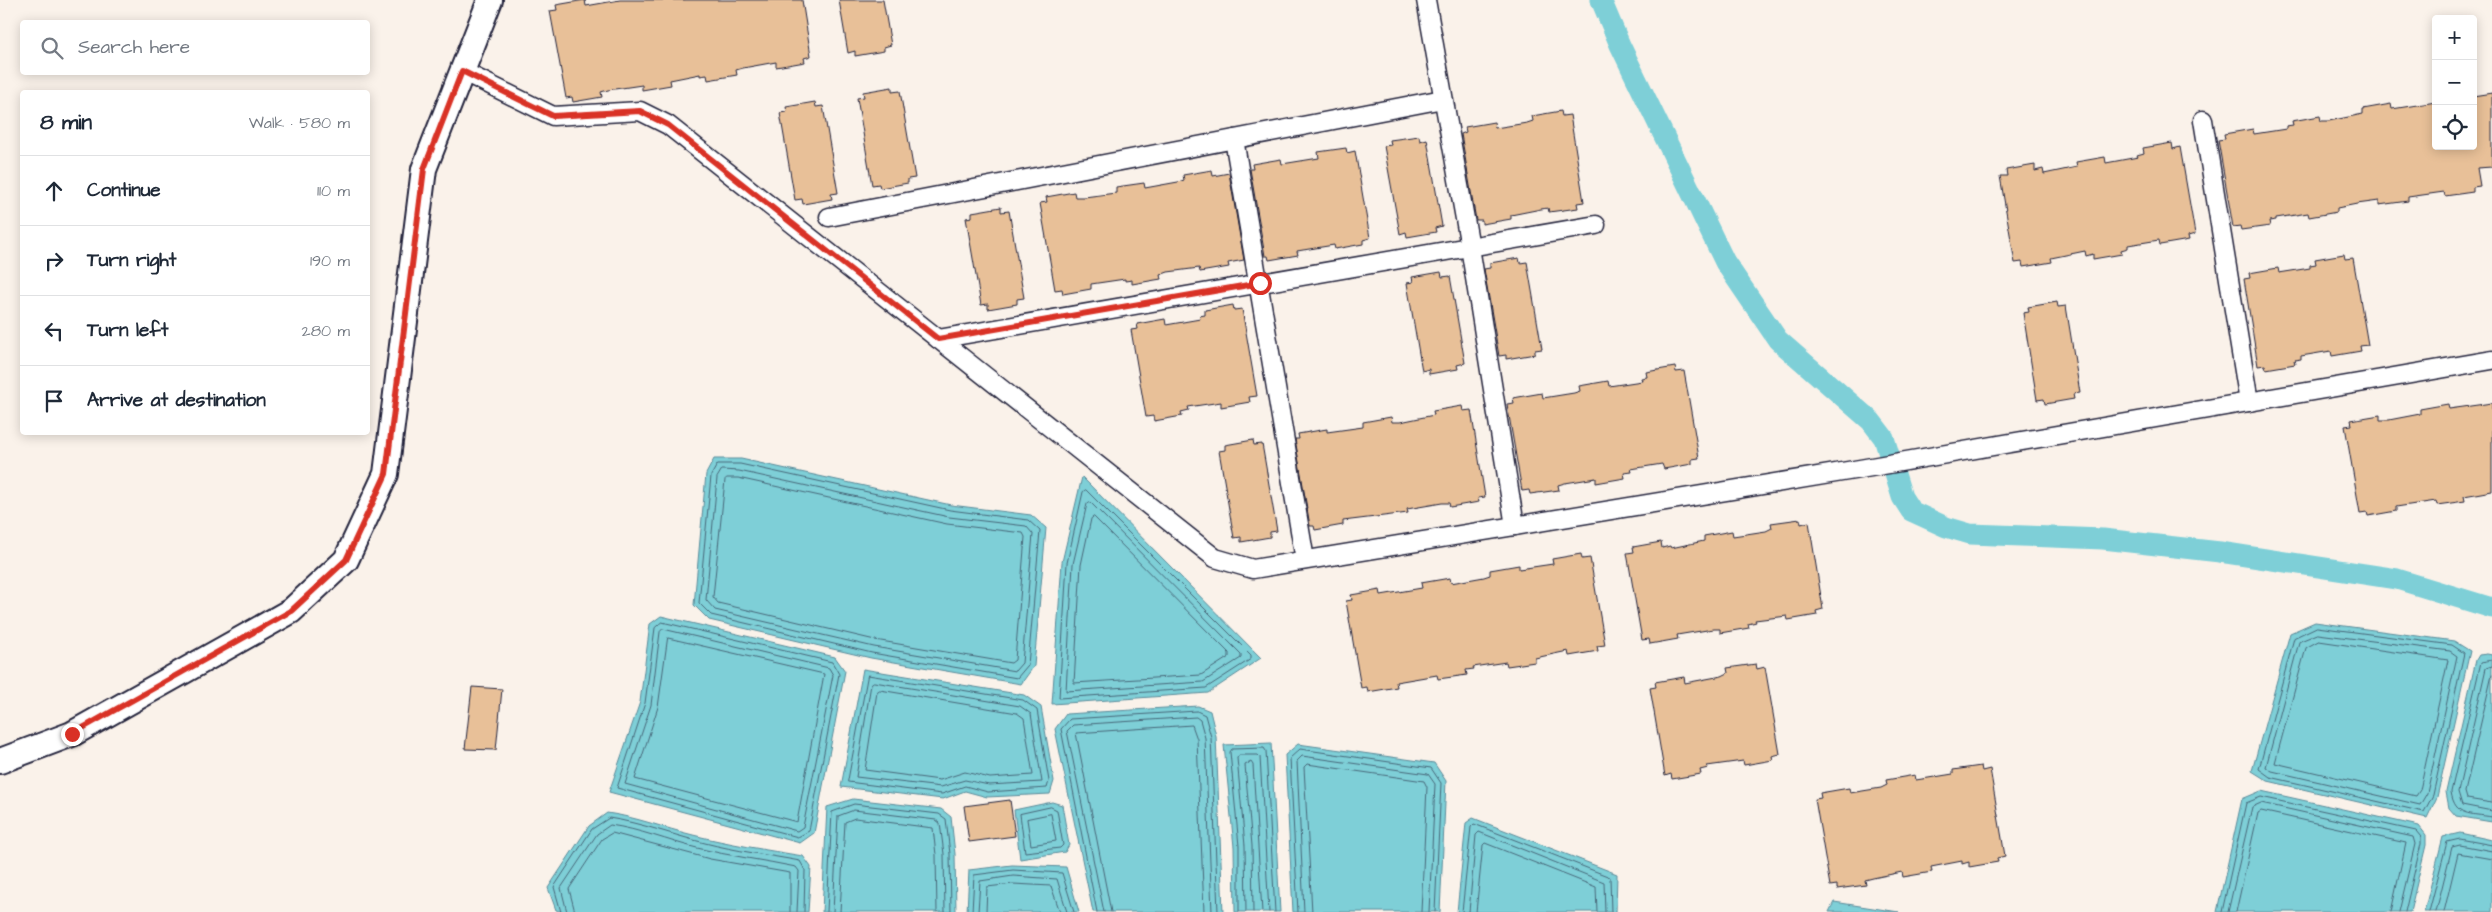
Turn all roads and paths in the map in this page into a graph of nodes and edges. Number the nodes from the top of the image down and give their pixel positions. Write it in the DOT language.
graph roads {
  1 [pos="490,0"];
  2 [pos="1426,0"];
  3 [pos="462,71"];
  4 [pos="1444,98"];
  5 [pos="2203,120"];
  6 [pos="1234,139"];
  7 [pos="829,217"];
  8 [pos="1596,225"];
  9 [pos="1470,247"];
  10 [pos="1260,283"];
  11 [pos="938,339"];
  12 [pos="2492,360"];
  13 [pos="2249,402"];
  14 [pos="1515,526"];
  15 [pos="1305,560"];
  16 [pos="0,761"];
  1 -- 3 [label="main road"];
  2 -- 4 [label="street"];
  3 -- 11 [label="street"];
  3 -- 16 [label="main road"];
  4 -- 6 [label="street"];
  4 -- 9 [label="street"];
  5 -- 13 [label="street"];
  6 -- 7 [label="street"];
  6 -- 10 [label="street"];
  8 -- 9 [label="street"];
  9 -- 10 [label="street"];
  9 -- 14 [label="street"];
  10 -- 11 [label="street"];
  10 -- 15 [label="street"];
  11 -- 15 [label="street"];
  12 -- 13 [label="street"];
  13 -- 14 [label="street"];
  14 -- 15 [label="street"];
}
